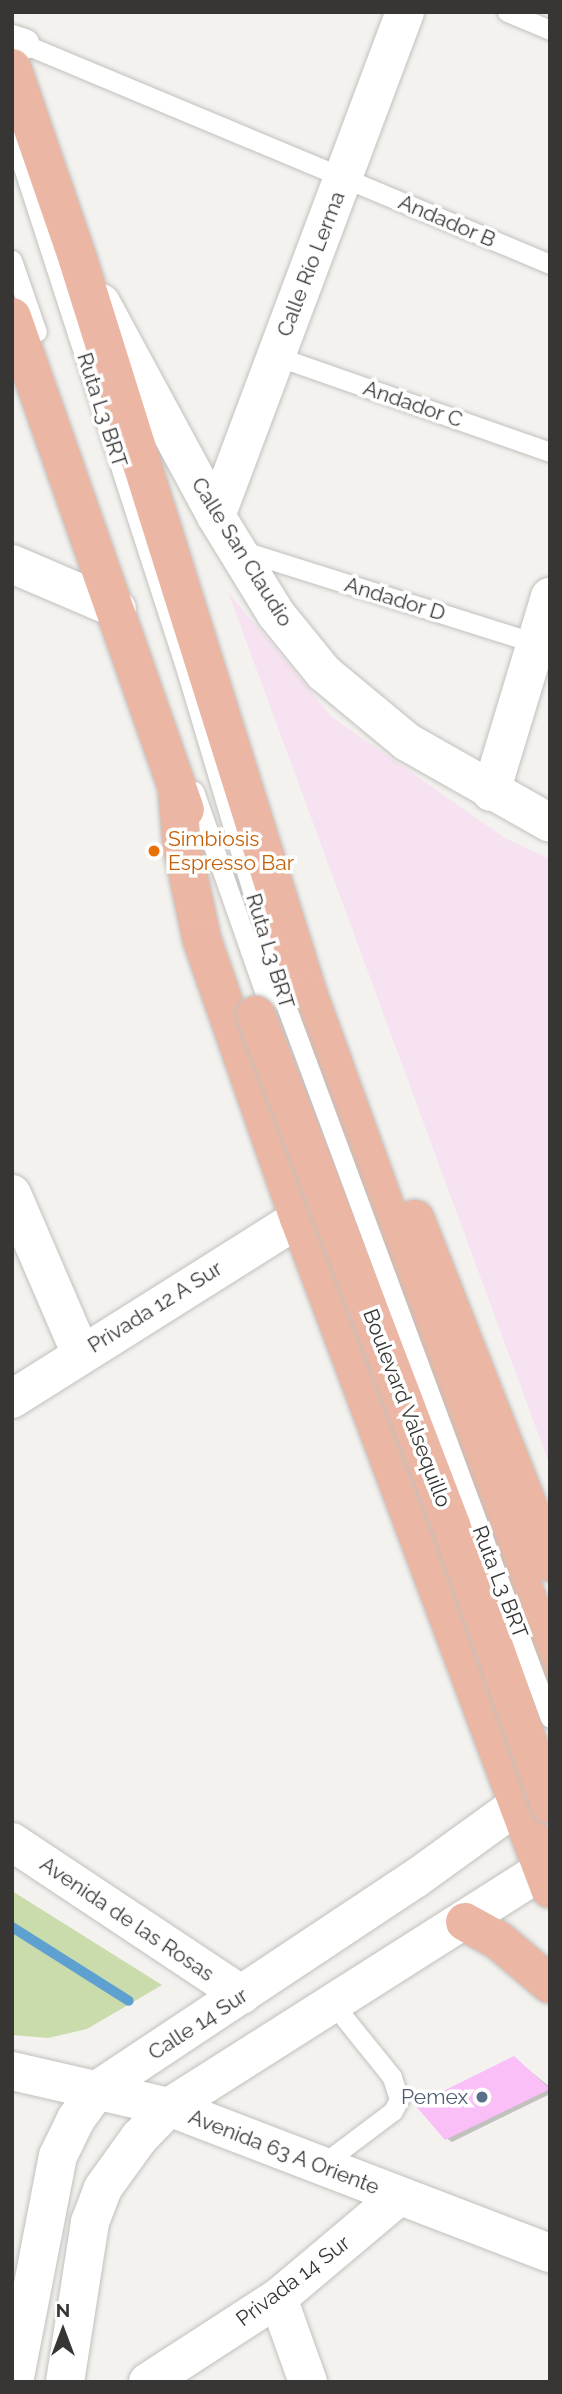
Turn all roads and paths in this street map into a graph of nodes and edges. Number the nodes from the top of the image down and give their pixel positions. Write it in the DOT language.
graph roads {
  1 [pos="405,12"];
  2 [pos="507,12"];
  3 [pos="550,30"];
  4 [pos="16,51"];
  5 [pos="12,133"];
  6 [pos="344,177"];
  7 [pos="12,260"];
  8 [pos="78,260"];
  9 [pos="550,264"];
  10 [pos="12,317"];
  11 [pos="276,356"];
  12 [pos="550,452"];
  13 [pos="216,516"];
  14 [pos="240,550"];
  15 [pos="12,564"];
  16 [pos="550,597"];
  17 [pos="117,609"];
  18 [pos="543,645"];
  19 [pos="216,697"];
  20 [pos="177,788"];
  21 [pos="491,792"];
  22 [pos="550,823"];
  23 [pos="280,1006"];
  24 [pos="12,1194"];
  25 [pos="299,1218"];
  26 [pos="81,1354"];
  27 [pos="12,1399"];
  28 [pos="550,1562"];
  29 [pos="550,1661"];
  30 [pos="468,1667"];
  31 [pos="550,1674"];
  32 [pos="550,1718"];
  33 [pos="542,1795"];
  34 [pos="12,1842"];
  35 [pos="548,1874"];
  36 [pos="465,1922"];
  37 [pos="550,1984"];
  38 [pos="242,1995"];
  39 [pos="335,2006"];
  40 [pos="12,2071"];
  41 [pos="97,2090"];
  42 [pos="169,2107"];
  43 [pos="324,2163"];
  44 [pos="398,2197"];
  45 [pos="550,2253"];
  46 [pos="278,2298"];
  47 [pos="14,2382"];
  48 [pos="65,2382"];
  49 [pos="148,2382"];
  50 [pos="308,2382"];
  1 -- 6 [label="street, Calle Río Lerma"];
  2 -- 3 [label="lane"];
  4 -- 6 [label="lane, Andador B"];
  4 -- 8 [label="main road"];
  5 -- 23 [label="lane, Ruta L3 BRT"];
  6 -- 9 [label="lane, Andador B"];
  6 -- 11 [label="street, Calle Río Lerma"];
  7 -- 23 [label="lane"];
  8 -- 13 [label="street, Calle San Claudio"];
  8 -- 19 [label="main road"];
  10 -- 17 [label="main road"];
  11 -- 12 [label="lane, Andador C"];
  11 -- 13 [label="street, Calle Río Lerma"];
  13 -- 14 [label="street, Calle San Claudio"];
  14 -- 18 [label="lane, Andador D"];
  14 -- 21 [label="street, Calle San Claudio"];
  15 -- 17 [label="street"];
  16 -- 18 [label="street"];
  17 -- 20 [label="main road"];
  18 -- 21 [label="street"];
  19 -- 23 [label="main road"];
  19 -- 28 [label="main road"];
  20 -- 23 [label="main road"];
  20 -- 25 [label="main road"];
  21 -- 22 [label="street, Calle San Claudio"];
  23 -- 29 [label="main road, Boulevard Valsequillo"];
  23 -- 32 [label="lane, Ruta L3 BRT, bridge"];
  23 -- 33 [label="main road, Boulevard Valsequillo, bridge"];
  24 -- 26 [label="street"];
  25 -- 26 [label="street, Privada 12 A Sur"];
  25 -- 30 [label="main road"];
  26 -- 27 [label="street, Privada 12 A Sur"];
  30 -- 31 [label="main road"];
  30 -- 33 [label="main road"];
  33 -- 35 [label="main road"];
  33 -- 38 [label="street, Calle 14 Sur"];
  34 -- 38 [label="street, Avenida de las Rosas"];
  35 -- 36 [label="street"];
  36 -- 37 [label="main road"];
  36 -- 39 [label="street"];
  38 -- 41 [label="street, Calle 14 Sur"];
  39 -- 42 [label="street"];
  39 -- 43 [label="lane"];
  40 -- 41 [label="street, Avenida 63 A Oriente"];
  41 -- 42 [label="street, Avenida 63 A Oriente"];
  41 -- 47 [label="street, Calle 14 Sur"];
  42 -- 43 [label="street, Avenida 63 A Oriente"];
  42 -- 48 [label="street"];
  43 -- 44 [label="street, Avenida 63 A Oriente"];
  44 -- 45 [label="street, Avenida 63 A Oriente"];
  44 -- 46 [label="street, Privada 14 Sur"];
  46 -- 49 [label="street, Privada 14 Sur"];
  46 -- 50 [label="street"];
}
